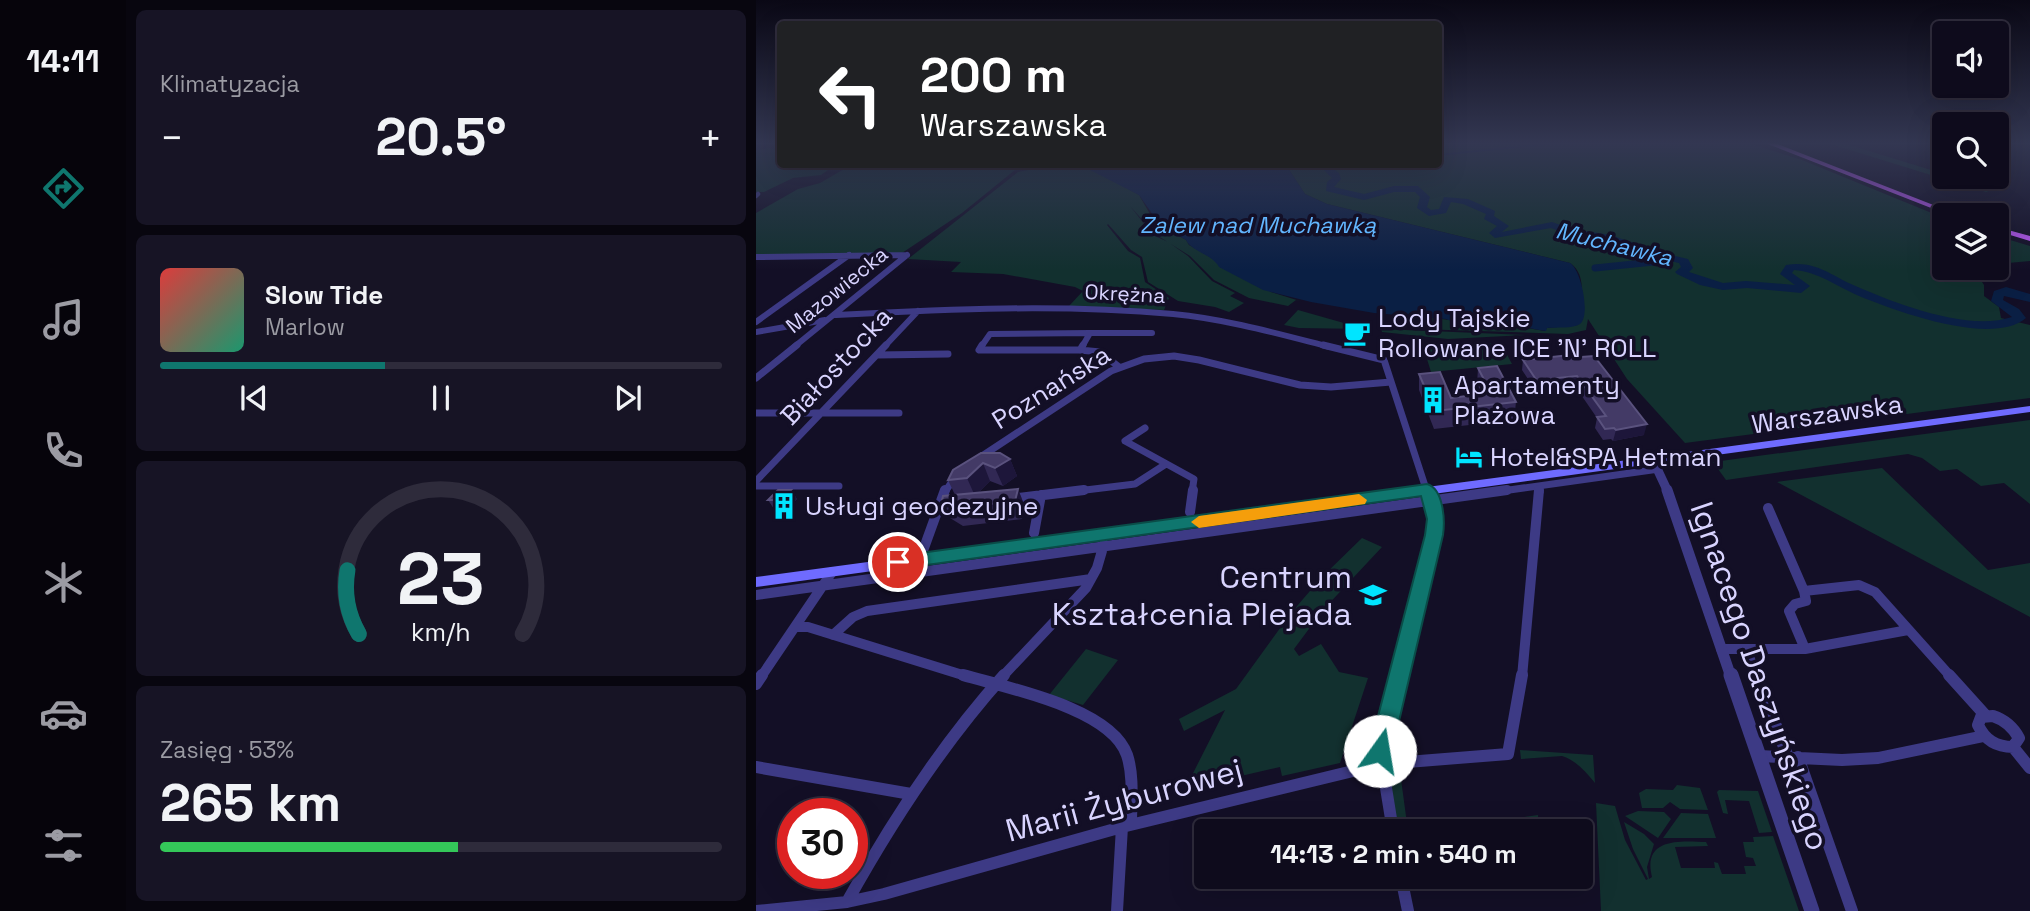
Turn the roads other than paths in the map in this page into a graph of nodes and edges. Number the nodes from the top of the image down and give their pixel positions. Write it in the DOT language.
graph roads {
  1 [pos="1876,185"];
  2 [pos="1932,206"];
  3 [pos="2009,233"];
  4 [pos="2030,239"];
  5 [pos="849,255"];
  6 [pos="756,257"];
  7 [pos="918,311"];
  8 [pos="836,315"];
  9 [pos="829,319"];
  10 [pos="756,322"];
  11 [pos="756,332"];
  12 [pos="1090,333"];
  13 [pos="1152,333"];
  14 [pos="1080,350"];
  15 [pos="948,354"];
  16 [pos="877,355"];
  17 [pos="1118,367"];
  18 [pos="756,378"];
  19 [pos="1391,382"];
  20 [pos="2030,409"];
  21 [pos="899,412"];
  22 [pos="756,413"];
  23 [pos="821,413"];
  24 [pos="1145,428"];
  25 [pos="972,463"];
  26 [pos="1166,464"];
  27 [pos="1656,465"];
  28 [pos="962,469"];
  29 [pos="756,483"];
  30 [pos="839,486"];
  31 [pos="1538,488"];
  32 [pos="1041,495"];
  33 [pos="1429,496"];
  34 [pos="1001,500"];
  35 [pos="952,506"];
  36 [pos="939,508"];
  37 [pos="1768,508"];
  38 [pos="1190,512"];
  39 [pos="1034,533"];
  40 [pos="1104,541"];
  41 [pos="920,559"];
  42 [pos="832,572"];
  43 [pos="1091,579"];
  44 [pos="756,582"];
  45 [pos="823,586"];
  46 [pos="1804,591"];
  47 [pos="756,595"];
  48 [pos="797,626"];
  49 [pos="1908,630"];
  50 [pos="833,635"];
  51 [pos="1721,649"];
  52 [pos="1746,649"];
  53 [pos="1805,649"];
  54 [pos="756,684"];
  55 [pos="994,686"];
  56 [pos="1986,716"];
  57 [pos="1984,736"];
  58 [pos="2013,747"];
  59 [pos="1759,756"];
  60 [pos="1793,757"];
  61 [pos="1382,764"];
  62 [pos="756,767"];
  63 [pos="2030,768"];
  64 [pos="911,794"];
  65 [pos="1391,819"];
  66 [pos="1127,825"];
  67 [pos="1403,889"];
  68 [pos="847,902"];
  69 [pos="756,911"];
  70 [pos="1117,911"];
  71 [pos="1408,911"];
  72 [pos="1812,911"];
  73 [pos="1852,911"];
  1 -- 2 [label="main road"];
  3 -- 4 [label="main road"];
  5 -- 6 [label="street"];
  5 -- 8 [label="street, Mazowiecka"];
  5 -- 10 [label="street"];
  7 -- 8 [label="street, Okrężna"];
  7 -- 16 [label="street, Białostocka"];
  7 -- 19 [label="street, Okrężna"];
  8 -- 9 [label="street, Mazowiecka"];
  9 -- 11 [label="street"];
  9 -- 18 [label="street, Mazowiecka"];
  12 -- 13 [label="street"];
  12 -- 14 [label="street"];
  12 -- 14 [label="street"];
  14 -- 17 [label="street"];
  15 -- 16 [label="street"];
  16 -- 23 [label="street, Białostocka"];
  17 -- 19 [label="street, Poznańska"];
  17 -- 25 [label="street, Poznańska"];
  19 -- 33 [label="street"];
  20 -- 27 [label="main road, Warszawska"];
  21 -- 23 [label="street"];
  22 -- 23 [label="street"];
  23 -- 29 [label="street, Białostocka"];
  24 -- 26 [label="street"];
  26 -- 32 [label="street"];
  26 -- 38 [label="street"];
  27 -- 31 [label="street"];
  27 -- 33 [label="main road, Warszawska"];
  27 -- 51 [label="street, Ignacego Daszyńskiego"];
  28 -- 36 [label="street"];
  29 -- 30 [label="street"];
  31 -- 33 [label="street"];
  31 -- 61 [label="street, Marii Żyburowej"];
  32 -- 34 [label="street"];
  32 -- 39 [label="street"];
  33 -- 40 [label="main road, Warszawska"];
  33 -- 61 [label="street"];
  35 -- 36 [label="street"];
  36 -- 41 [label="street"];
  37 -- 46 [label="street"];
  40 -- 41 [label="main road, Warszawska"];
  40 -- 43 [label="street"];
  40 -- 45 [label="street"];
  41 -- 42 [label="main road, Warszawska"];
  42 -- 44 [label="main road, Warszawska"];
  42 -- 45 [label="street"];
  43 -- 50 [label="street"];
  43 -- 55 [label="street"];
  45 -- 47 [label="street"];
  45 -- 48 [label="street"];
  46 -- 49 [label="street"];
  46 -- 53 [label="street"];
  48 -- 50 [label="street"];
  48 -- 54 [label="street"];
  49 -- 53 [label="street"];
  49 -- 56 [label="street"];
  50 -- 55 [label="street"];
  51 -- 52 [label="street"];
  51 -- 59 [label="street, Ignacego Daszyńskiego"];
  52 -- 53 [label="street"];
  52 -- 60 [label="street"];
  55 -- 64 [label="street"];
  55 -- 66 [label="street"];
  56 -- 57 [label="street"];
  56 -- 58 [label="street"];
  57 -- 58 [label="street"];
  57 -- 60 [label="street"];
  58 -- 63 [label="street"];
  59 -- 60 [label="street"];
  59 -- 72 [label="street, Ignacego Daszyńskiego"];
  60 -- 73 [label="street"];
  61 -- 65 [label="street"];
  61 -- 66 [label="street, Marii Żyburowej"];
  62 -- 64 [label="street"];
  64 -- 68 [label="street"];
  66 -- 68 [label="street, Marii Żyburowej"];
  66 -- 70 [label="street"];
  67 -- 71 [label="street"];
  68 -- 69 [label="street, Marii Żyburowej"];
}
